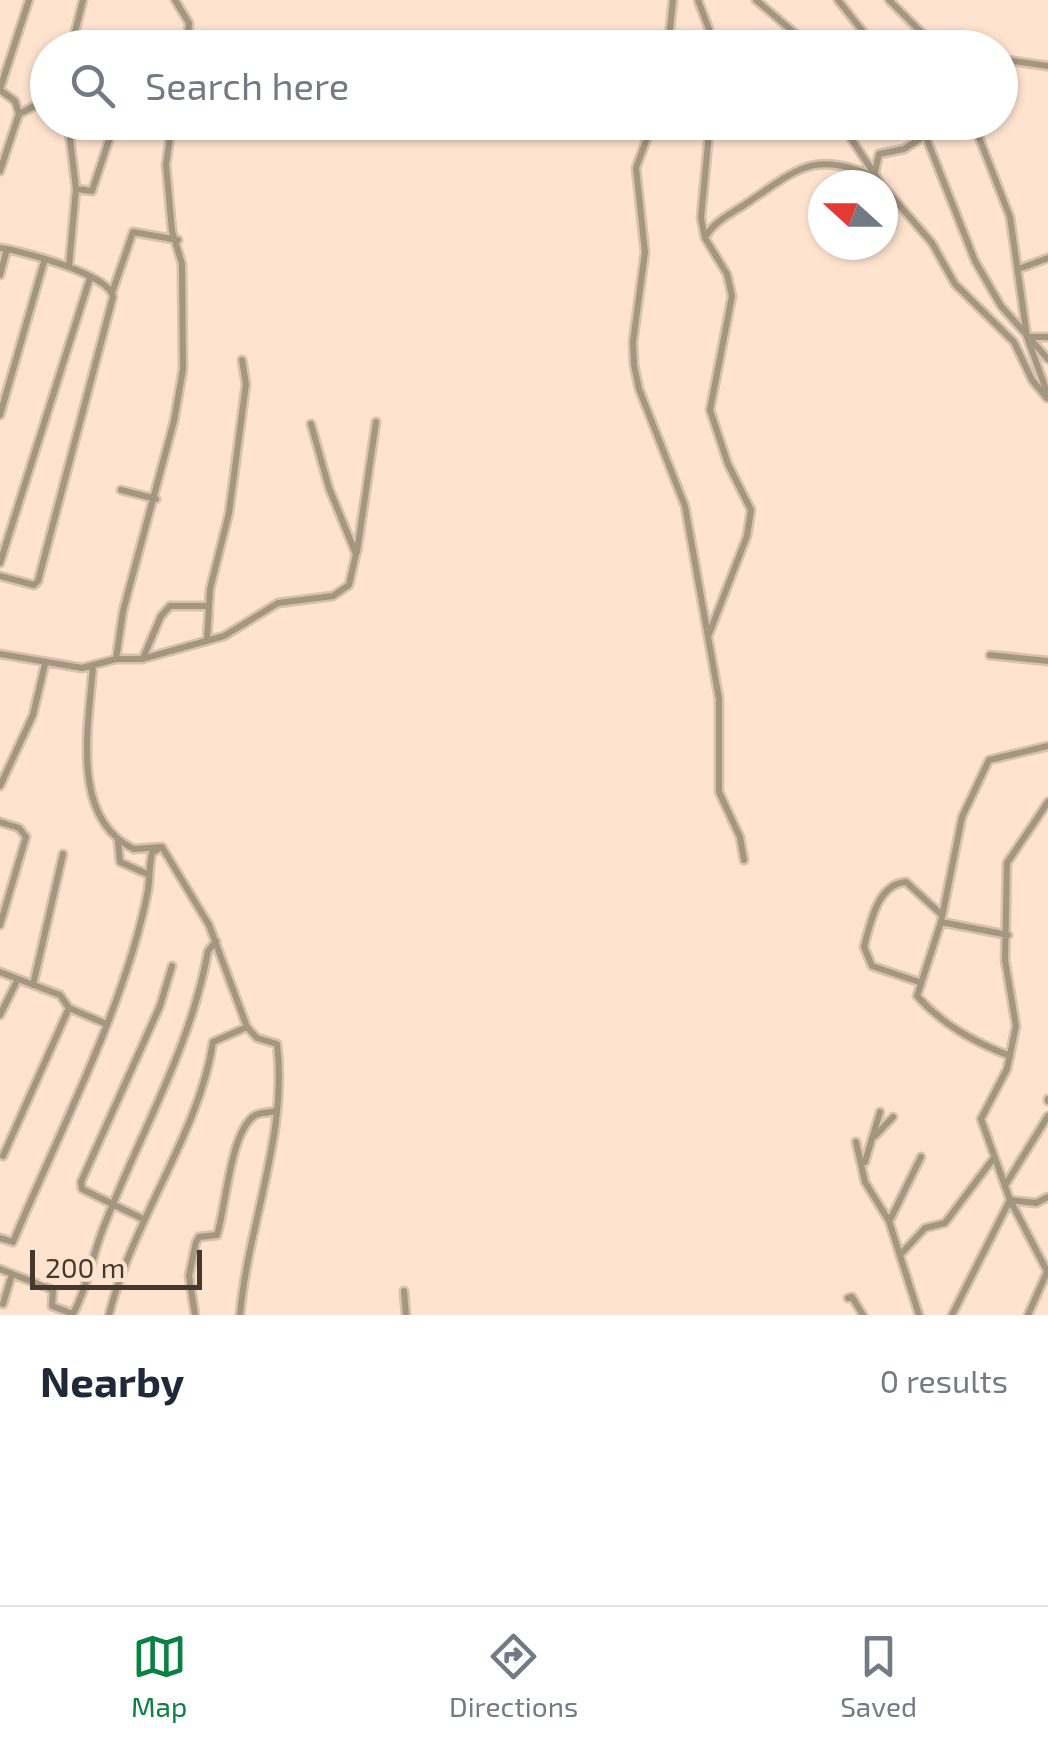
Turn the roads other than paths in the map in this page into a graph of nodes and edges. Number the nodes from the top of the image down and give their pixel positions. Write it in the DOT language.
graph roads {
  1 [pos="29,0"];
  2 [pos="83,0"];
  3 [pos="175,0"];
  4 [pos="673,0"];
  5 [pos="698,0"];
  6 [pos="756,0"];
  7 [pos="838,0"];
  8 [pos="889,0"];
  9 [pos="766,4"];
  10 [pos="76,30"];
  11 [pos="188,30"];
  12 [pos="670,30"];
  13 [pos="709,30"];
  14 [pos="788,30"];
  15 [pos="862,30"];
  16 [pos="918,30"];
  17 [pos="1018,62"];
  18 [pos="1048,66"];
  19 [pos="0,90"];
  20 [pos="30,108"];
  21 [pos="19,114"];
  22 [pos="70,140"];
  23 [pos="109,140"];
  24 [pos="170,140"];
  25 [pos="646,140"];
  26 [pos="708,140"];
  27 [pos="851,140"];
  28 [pos="918,140"];
  29 [pos="928,140"];
  30 [pos="979,140"];
  31 [pos="856,170"];
  32 [pos="870,170"];
  33 [pos="875,170"];
  34 [pos="0,171"];
  35 [pos="76,189"];
  36 [pos="898,206"];
  37 [pos="705,238"];
  38 [pos="178,240"];
  39 [pos="4,248"];
  40 [pos="1048,258"];
  41 [pos="44,262"];
  42 [pos="69,266"];
  43 [pos="1020,268"];
  44 [pos="0,274"];
  45 [pos="90,278"];
  46 [pos="113,290"];
  47 [pos="1048,336"];
  48 [pos="1027,337"];
  49 [pos="1048,359"];
  50 [pos="242,360"];
  51 [pos="1048,397"];
  52 [pos="0,415"];
  53 [pos="376,422"];
  54 [pos="311,424"];
  55 [pos="121,490"];
  56 [pos="156,498"];
  57 [pos="356,554"];
  58 [pos="0,563"];
  59 [pos="355,573"];
  60 [pos="0,576"];
  61 [pos="207,606"];
  62 [pos="708,640"];
  63 [pos="207,641"];
  64 [pos="0,654"];
  65 [pos="990,655"];
  66 [pos="116,658"];
  67 [pos="142,660"];
  68 [pos="1048,661"];
  69 [pos="45,664"];
  70 [pos="93,666"];
  71 [pos="1048,746"];
  72 [pos="0,786"];
  73 [pos="1048,802"];
  74 [pos="0,822"];
  75 [pos="118,842"];
  76 [pos="162,846"];
  77 [pos="63,854"];
  78 [pos="744,860"];
  79 [pos="146,874"];
  80 [pos="942,919"];
  81 [pos="0,925"];
  82 [pos="1008,935"];
  83 [pos="216,940"];
  84 [pos="172,966"];
  85 [pos="0,972"];
  86 [pos="18,979"];
  87 [pos="919,982"];
  88 [pos="33,985"];
  89 [pos="69,1008"];
  90 [pos="0,1015"];
  91 [pos="104,1023"];
  92 [pos="247,1027"];
  93 [pos="1010,1056"];
  94 [pos="276,1111"];
  95 [pos="880,1112"];
  96 [pos="1048,1116"];
  97 [pos="893,1117"];
  98 [pos="871,1141"];
  99 [pos="856,1142"];
  100 [pos="3,1156"];
  101 [pos="921,1157"];
  102 [pos="993,1159"];
  103 [pos="864,1168"];
  104 [pos="1006,1184"];
  105 [pos="1048,1198"];
  106 [pos="1010,1200"];
  107 [pos="115,1206"];
  108 [pos="141,1218"];
  109 [pos="889,1221"];
  110 [pos="0,1238"];
  111 [pos="899,1256"];
  112 [pos="0,1269"];
  113 [pos="1047,1273"];
  114 [pos="12,1274"];
  115 [pos="404,1291"];
  116 [pos="848,1298"];
  117 [pos="3,1304"];
  118 [pos="109,1315"];
  119 [pos="195,1315"];
  120 [pos="240,1315"];
  121 [pos="406,1315"];
  122 [pos="863,1315"];
  123 [pos="919,1315"];
  124 [pos="952,1315"];
  125 [pos="1028,1315"];
  1 -- 19 [label="street"];
  2 -- 10 [label="street"];
  3 -- 11 [label="street"];
  4 -- 12 [label="street"];
  5 -- 13 [label="street"];
  6 -- 9 [label="street"];
  7 -- 15 [label="street"];
  8 -- 16 [label="street"];
  9 -- 14 [label="street"];
  17 -- 18 [label="street"];
  19 -- 21 [label="street"];
  20 -- 21 [label="street"];
  21 -- 34 [label="street"];
  22 -- 35 [label="street"];
  23 -- 35 [label="street"];
  24 -- 38 [label="street"];
  25 -- 62 [label="street"];
  26 -- 37 [label="street"];
  27 -- 32 [label="street"];
  28 -- 33 [label="street"];
  29 -- 48 [label="street"];
  30 -- 43 [label="street"];
  31 -- 37 [label="street"];
  35 -- 42 [label="street"];
  36 -- 51 [label="street"];
  37 -- 62 [label="street"];
  38 -- 46 [label="street"];
  38 -- 56 [label="street"];
  39 -- 41 [label="street"];
  39 -- 44 [label="street"];
  40 -- 43 [label="street"];
  41 -- 42 [label="street"];
  41 -- 52 [label="street"];
  42 -- 45 [label="street"];
  43 -- 48 [label="street"];
  45 -- 46 [label="street"];
  45 -- 58 [label="street"];
  46 -- 60 [label="street"];
  47 -- 48 [label="street"];
  48 -- 49 [label="street"];
  48 -- 51 [label="street"];
  50 -- 61 [label="street"];
  53 -- 57 [label="street"];
  54 -- 57 [label="street"];
  55 -- 56 [label="street"];
  56 -- 66 [label="street"];
  57 -- 59 [label="street"];
  57 -- 63 [label="street"];
  61 -- 63 [label="street"];
  61 -- 67 [label="street"];
  62 -- 78 [label="street"];
  63 -- 67 [label="street"];
  64 -- 69 [label="street"];
  65 -- 68 [label="street"];
  66 -- 67 [label="street"];
  66 -- 70 [label="street"];
  69 -- 70 [label="street"];
  69 -- 72 [label="street"];
  70 -- 75 [label="street"];
  71 -- 80 [label="street"];
  73 -- 82 [label="street"];
  74 -- 81 [label="street"];
  75 -- 76 [label="street"];
  75 -- 79 [label="street"];
  76 -- 79 [label="street"];
  76 -- 83 [label="street"];
  77 -- 88 [label="street"];
  79 -- 91 [label="street"];
  80 -- 82 [label="street"];
  80 -- 87 [label="street"];
  80 -- 87 [label="street"];
  82 -- 93 [label="street"];
  83 -- 92 [label="street"];
  83 -- 107 [label="street"];
  84 -- 107 [label="street"];
  85 -- 86 [label="street"];
  86 -- 88 [label="street"];
  86 -- 90 [label="street"];
  87 -- 93 [label="street"];
  88 -- 89 [label="street"];
  89 -- 91 [label="street"];
  89 -- 100 [label="street"];
  91 -- 110 [label="street"];
  92 -- 94 [label="street"];
  92 -- 108 [label="street"];
  93 -- 102 [label="street"];
  94 -- 119 [label="street"];
  94 -- 120 [label="street"];
  95 -- 98 [label="street"];
  96 -- 104 [label="street"];
  97 -- 98 [label="street"];
  98 -- 103 [label="street"];
  99 -- 103 [label="street"];
  101 -- 109 [label="street"];
  102 -- 104 [label="street"];
  102 -- 111 [label="street"];
  103 -- 109 [label="street"];
  104 -- 106 [label="street"];
  105 -- 106 [label="street"];
  106 -- 113 [label="street"];
  106 -- 124 [label="street"];
  107 -- 108 [label="street"];
  107 -- 114 [label="street"];
  108 -- 118 [label="street"];
  109 -- 111 [label="street"];
  111 -- 123 [label="street"];
  112 -- 114 [label="street"];
  113 -- 125 [label="street"];
  114 -- 117 [label="street"];
  115 -- 121 [label="street"];
  116 -- 122 [label="street"];
}
